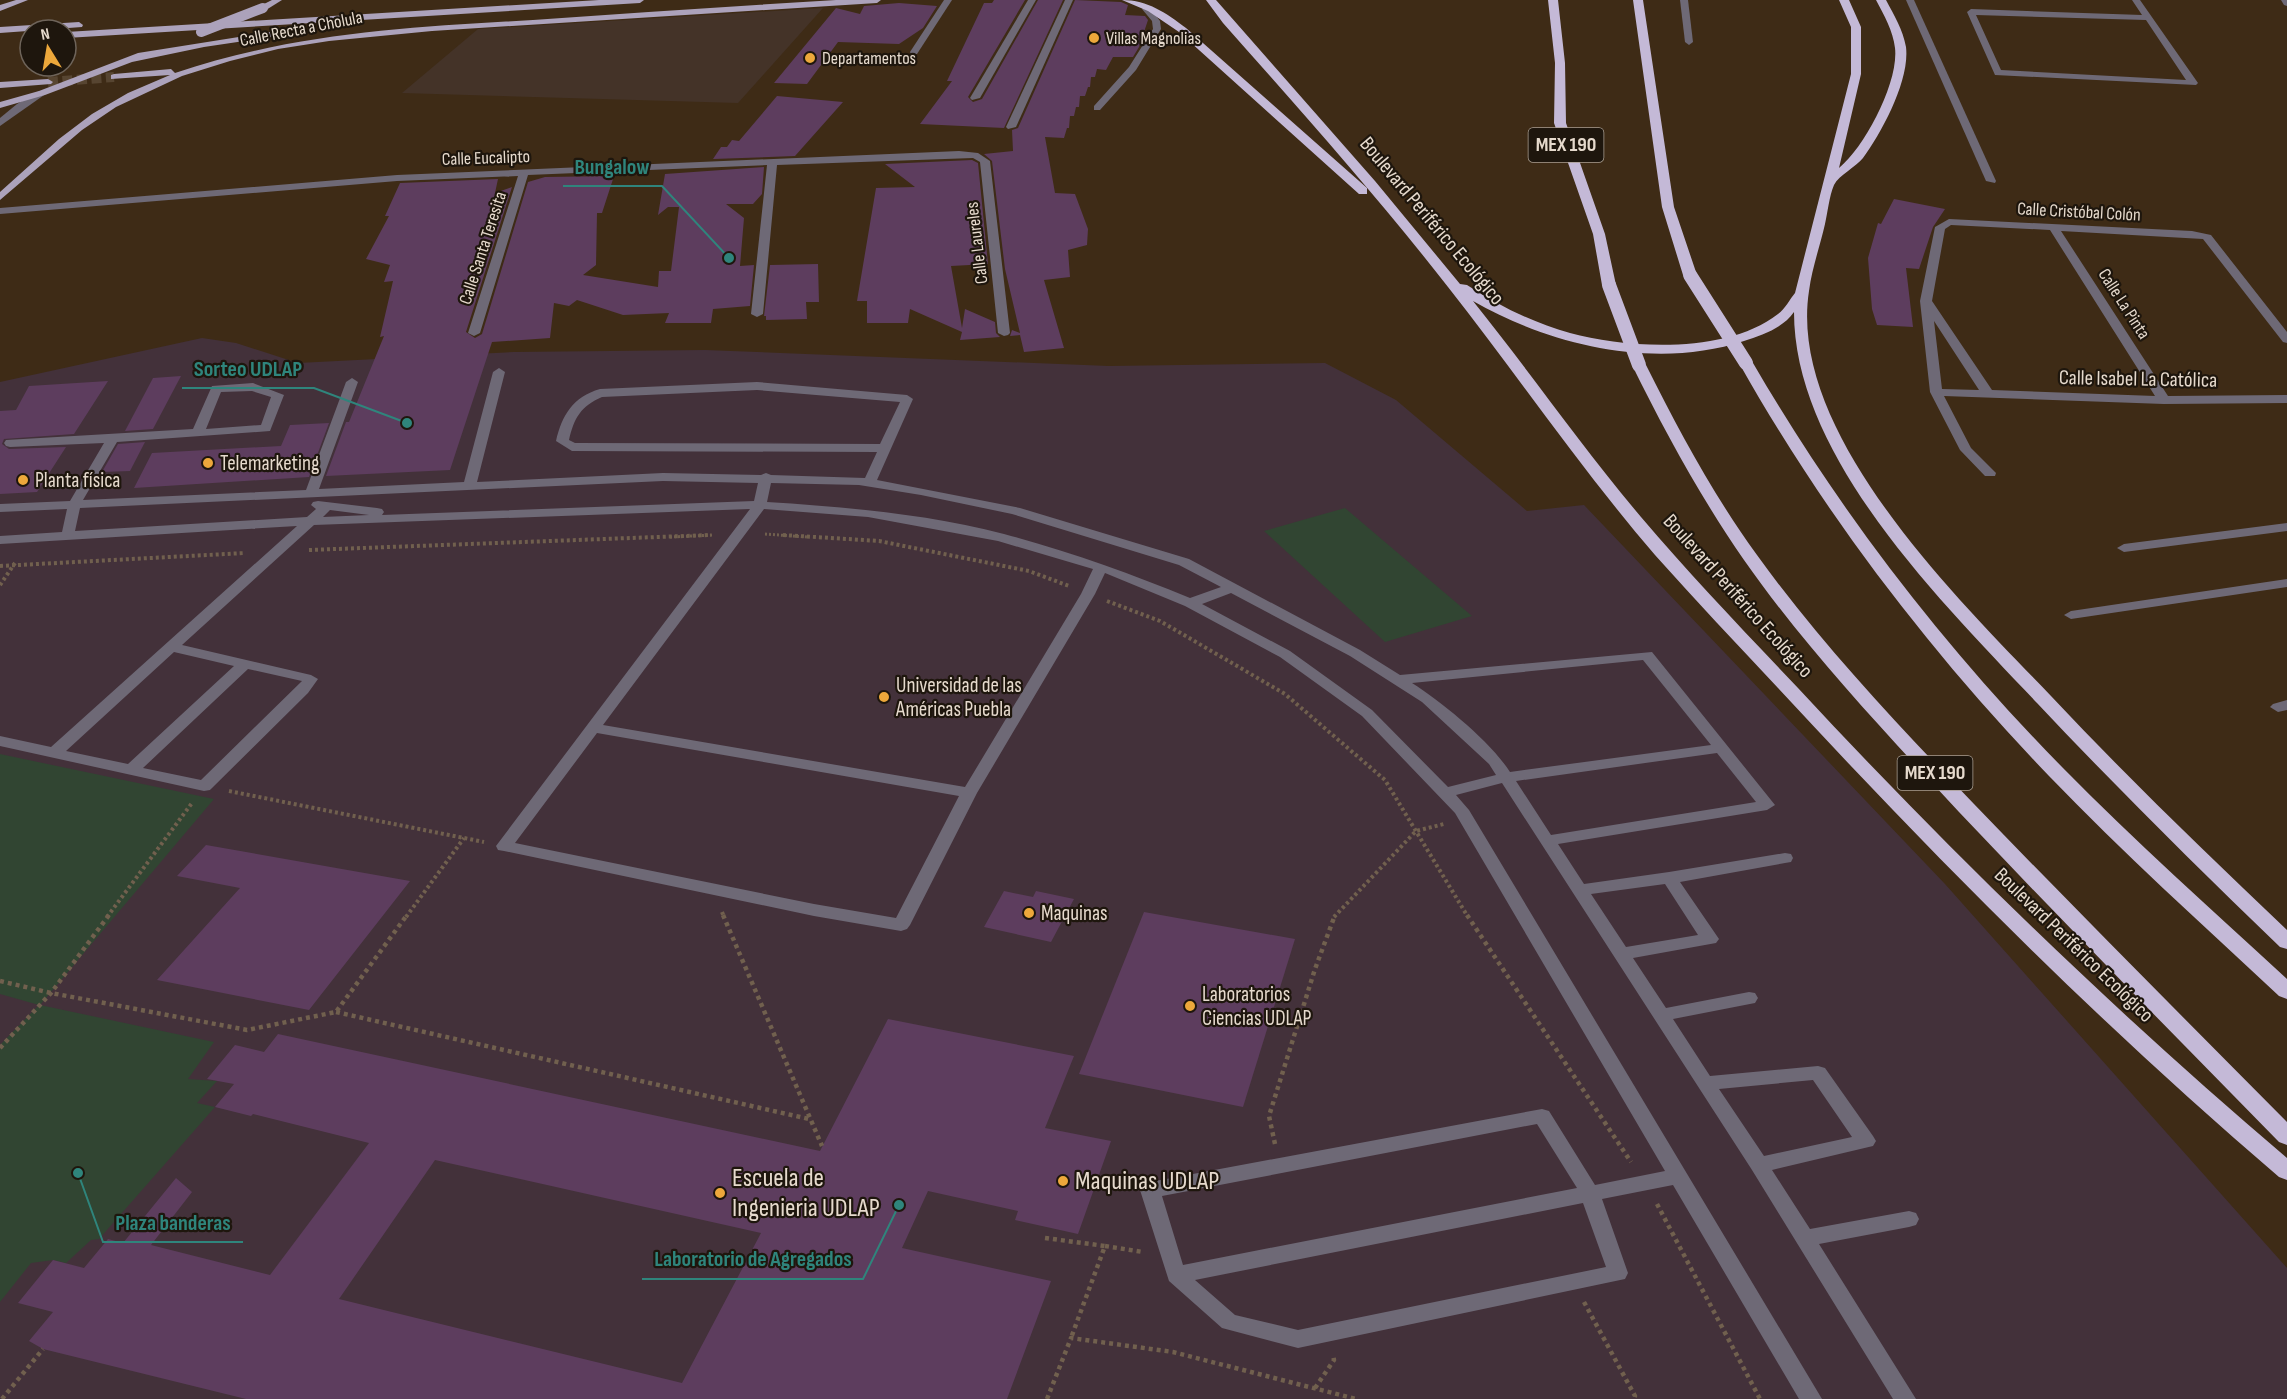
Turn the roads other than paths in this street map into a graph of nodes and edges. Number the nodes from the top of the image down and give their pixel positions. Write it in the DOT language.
graph roads {
  1 [pos="24,0"];
  2 [pos="278,0"];
  3 [pos="487,0"];
  4 [pos="640,0"];
  5 [pos="877,0"];
  6 [pos="948,0"];
  7 [pos="1032,0"];
  8 [pos="1070,0"];
  9 [pos="1127,0"];
  10 [pos="1211,0"];
  11 [pos="1553,0"];
  12 [pos="1638,0"];
  13 [pos="1684,0"];
  14 [pos="1844,0"];
  15 [pos="1881,0"];
  16 [pos="1910,0"];
  17 [pos="1994,0"];
  18 [pos="2136,0"];
  19 [pos="592,3"];
  20 [pos="1148,7"];
  21 [pos="0,8"];
  22 [pos="2001,12"];
  23 [pos="2148,18"];
  24 [pos="0,30"];
  25 [pos="78,34"];
  26 [pos="18,38"];
  27 [pos="0,39"];
  28 [pos="1689,42"];
  29 [pos="914,52"];
  30 [pos="131,59"];
  31 [pos="199,68"];
  32 [pos="114,77"];
  33 [pos="48,82"];
  34 [pos="0,85"];
  35 [pos="42,93"];
  36 [pos="975,98"];
  37 [pos="0,105"];
  38 [pos="1098,108"];
  39 [pos="0,123"];
  40 [pos="1011,127"];
  41 [pos="975,155"];
  42 [pos="772,162"];
  43 [pos="524,173"];
  44 [pos="1829,181"];
  45 [pos="1991,181"];
  46 [pos="0,197"];
  47 [pos="0,211"];
  48 [pos="1405,224"];
  49 [pos="2052,227"];
  50 [pos="1450,280"];
  51 [pos="1802,291"];
  52 [pos="1926,301"];
  53 [pos="756,314"];
  54 [pos="474,333"];
  55 [pos="1004,333"];
  56 [pos="2287,340"];
  57 [pos="500,372"];
  58 [pos="352,382"];
  59 [pos="1936,392"];
  60 [pos="1988,394"];
  61 [pos="2287,399"];
  62 [pos="2164,400"];
  63 [pos="198,433"];
  64 [pos="113,439"];
  65 [pos="10,443"];
  66 [pos="885,448"];
  67 [pos="1990,473"];
  68 [pos="766,477"];
  69 [pos="869,483"];
  70 [pos="469,487"];
  71 [pos="311,494"];
  72 [pos="246,497"];
  73 [pos="74,505"];
  74 [pos="760,505"];
  75 [pos="327,506"];
  76 [pos="0,507"];
  77 [pos="433,518"];
  78 [pos="313,521"];
  79 [pos="2287,528"];
  80 [pos="68,535"];
  81 [pos="0,540"];
  82 [pos="2124,548"];
  83 [pos="1101,567"];
  84 [pos="2287,584"];
  85 [pos="1234,587"];
  86 [pos="1190,603"];
  87 [pos="2071,615"];
  88 [pos="171,647"];
  89 [pos="244,665"];
  90 [pos="1397,680"];
  91 [pos="593,728"];
  92 [pos="0,741"];
  93 [pos="1721,748"];
  94 [pos="54,753"];
  95 [pos="132,769"];
  96 [pos="1506,777"];
  97 [pos="969,793"];
  98 [pos="1445,793"];
  99 [pos="1546,841"];
  100 [pos="1785,858"];
  101 [pos="1669,878"];
  102 [pos="1578,890"];
  103 [pos="2287,942"];
  104 [pos="1620,954"];
  105 [pos="2287,991"];
  106 [pos="1749,998"];
  107 [pos="1661,1015"];
  108 [pos="1706,1083"];
  109 [pos="2287,1136"];
  110 [pos="1759,1165"];
  111 [pos="2287,1171"];
  112 [pos="1679,1176"];
  113 [pos="1590,1193"];
  114 [pos="1909,1219"];
  115 [pos="1804,1238"];
  116 [pos="1176,1275"];
  117 [pos="1811,1399"];
  118 [pos="1905,1399"];
  1 -- 21 [label="main road"];
  2 -- 30 [label="main road, bridge"];
  3 -- 24 [label="main road"];
  4 -- 19 [label="main road, Calle Recta a Cholula"];
  5 -- 31 [label="main road, Calle Recta a Cholula"];
  6 -- 29 [label="street"];
  7 -- 36 [label="street"];
  8 -- 40 [label="street"];
  9 -- 20 [label="highway"];
  10 -- 48 [label="highway, Boulevard Periférico Ecológico"];
  11 -- 109 [label="highway, Boulevard Periférico Ecológico / MEX 190, bridge"];
  12 -- 105 [label="highway, bridge"];
  13 -- 28 [label="street"];
  14 -- 44 [label="highway"];
  15 -- 44 [label="highway"];
  16 -- 45 [label="street"];
  17 -- 22 [label="street"];
  18 -- 23 [label="street"];
  19 -- 25 [label="main road, Calle Recta a Cholula"];
  19 -- 30 [label="main road"];
  20 -- 38 [label="street"];
  20 -- 48 [label="highway"];
  22 -- 23 [label="street"];
  22 -- 23 [label="street"];
  26 -- 27 [label="main road"];
  30 -- 35 [label="main road"];
  31 -- 32 [label="main road"];
  31 -- 46 [label="main road"];
  33 -- 34 [label="main road"];
  35 -- 37 [label="main road"];
  35 -- 39 [label="street"];
  41 -- 42 [label="street, Calle Eucalipto"];
  41 -- 55 [label="street, Calle Laureles"];
  42 -- 43 [label="street, Calle Eucalipto"];
  42 -- 53 [label="street"];
  43 -- 47 [label="street, Calle Eucalipto"];
  43 -- 54 [label="street, Calle Santa Teresita"];
  44 -- 51 [label="highway"];
  48 -- 50 [label="highway, Boulevard Periférico Ecológico"];
  49 -- 52 [label="street, Calle Cristóbal Colón"];
  49 -- 56 [label="street, Calle Cristóbal Colón"];
  49 -- 62 [label="street, Calle La Pinta"];
  50 -- 51 [label="highway"];
  50 -- 111 [label="highway, Boulevard Periférico Ecológico"];
  51 -- 103 [label="highway"];
  52 -- 59 [label="street"];
  52 -- 60 [label="street"];
  57 -- 70 [label="street"];
  58 -- 71 [label="street"];
  59 -- 60 [label="street, Calle Isabel La Católica"];
  59 -- 67 [label="street"];
  60 -- 62 [label="street, Calle Isabel La Católica"];
  61 -- 62 [label="street, Calle Isabel La Católica"];
  63 -- 63 [label="street"];
  63 -- 64 [label="street"];
  64 -- 65 [label="street"];
  64 -- 73 [label="street"];
  66 -- 66 [label="street"];
  66 -- 69 [label="street"];
  68 -- 69 [label="street"];
  68 -- 70 [label="street"];
  68 -- 74 [label="street"];
  69 -- 85 [label="street"];
  70 -- 71 [label="street"];
  71 -- 72 [label="street"];
  72 -- 73 [label="street"];
  72 -- 75 [label="street"];
  73 -- 76 [label="street"];
  73 -- 80 [label="street"];
  74 -- 77 [label="street"];
  74 -- 83 [label="street"];
  74 -- 91 [label="street"];
  75 -- 77 [label="street"];
  75 -- 78 [label="street"];
  77 -- 78 [label="street"];
  78 -- 80 [label="street"];
  78 -- 88 [label="street"];
  79 -- 82 [label="street"];
  80 -- 81 [label="street"];
  83 -- 86 [label="street"];
  83 -- 97 [label="street"];
  84 -- 87 [label="street"];
  85 -- 86 [label="street"];
  85 -- 90 [label="street"];
  86 -- 98 [label="street"];
  88 -- 89 [label="street"];
  88 -- 94 [label="street"];
  89 -- 95 [label="street"];
  89 -- 95 [label="street"];
  90 -- 93 [label="street"];
  90 -- 96 [label="street"];
  91 -- 97 [label="street"];
  91 -- 97 [label="street"];
  92 -- 94 [label="street"];
  93 -- 96 [label="street"];
  93 -- 99 [label="street"];
  94 -- 95 [label="street"];
  96 -- 98 [label="street"];
  96 -- 99 [label="street"];
  98 -- 112 [label="street"];
  99 -- 102 [label="street"];
  100 -- 101 [label="street"];
  101 -- 102 [label="street"];
  101 -- 104 [label="street"];
  102 -- 104 [label="street"];
  104 -- 107 [label="street"];
  106 -- 107 [label="street"];
  107 -- 108 [label="street"];
  108 -- 110 [label="street"];
  108 -- 110 [label="street"];
  110 -- 115 [label="street"];
  112 -- 113 [label="street"];
  112 -- 117 [label="street"];
  113 -- 116 [label="street"];
  113 -- 116 [label="street"];
  113 -- 116 [label="street"];
  114 -- 115 [label="street"];
  115 -- 118 [label="street"];
}
